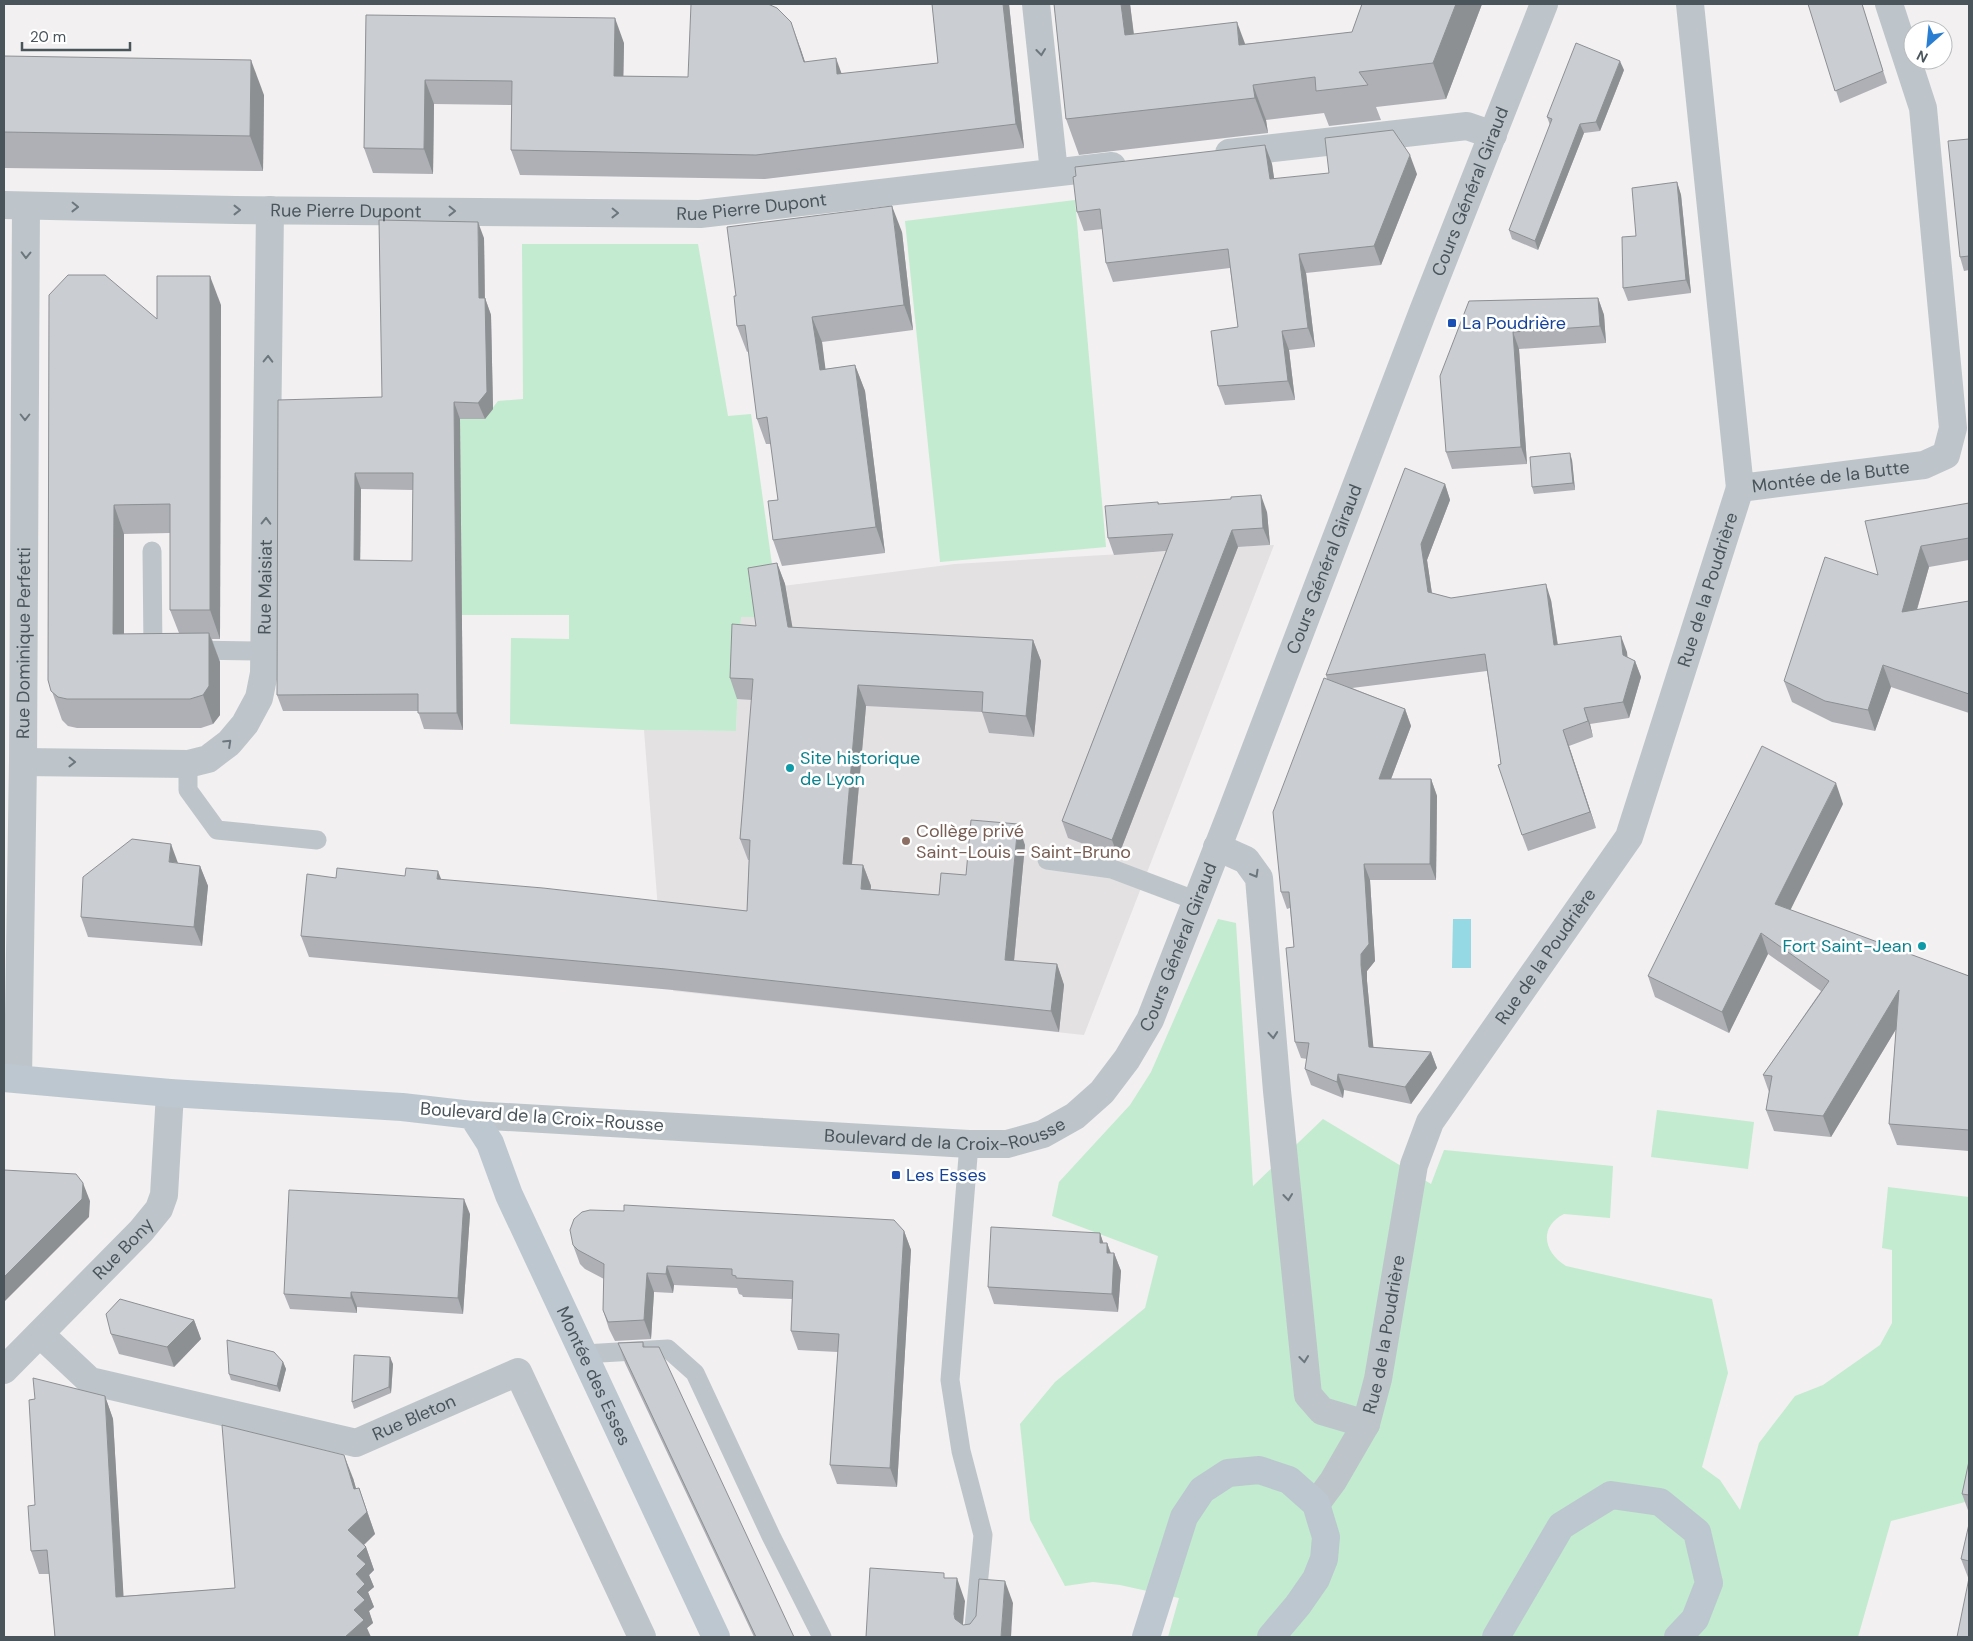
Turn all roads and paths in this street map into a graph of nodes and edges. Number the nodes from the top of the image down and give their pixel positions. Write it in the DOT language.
graph roads {
  1 [pos="1036,4"];
  2 [pos="1544,4"];
  3 [pos="1690,4"];
  4 [pos="1888,4"];
  5 [pos="1493,135"];
  6 [pos="1202,156"];
  7 [pos="1133,164"];
  8 [pos="1054,172"];
  9 [pos="15,206"];
  10 [pos="270,210"];
  11 [pos="1740,488"];
  12 [pos="152,551"];
  13 [pos="265,651"];
  14 [pos="23,762"];
  15 [pos="188,764"];
  16 [pos="317,840"];
  17 [pos="1217,848"];
  18 [pos="1046,860"];
  19 [pos="1197,901"];
  20 [pos="11,1078"];
  21 [pos="170,1093"];
  22 [pos="472,1115"];
  23 [pos="1075,1116"];
  24 [pos="969,1144"];
  25 [pos="40,1334"];
  26 [pos="584,1354"];
  27 [pos="4,1370"];
  28 [pos="1366,1424"];
  29 [pos="1316,1504"];
  30 [pos="642,1637"];
  31 [pos="716,1637"];
  32 [pos="822,1637"];
  33 [pos="973,1637"];
  34 [pos="1146,1637"];
  35 [pos="1271,1637"];
  36 [pos="1496,1637"];
  37 [pos="1678,1637"];
  1 -- 8 [label="street, one-way"];
  2 -- 5 [label="street, Cours Général Giraud"];
  3 -- 11 [label="street, Montée de la Butte"];
  4 -- 11 [label="street, Montée de la Butte"];
  5 -- 6 [label="street"];
  5 -- 17 [label="street, Cours Général Giraud"];
  7 -- 8 [label="street, Rue Pierre Dupont"];
  10 -- 8 [label="street, Rue Pierre Dupont, one-way"];
  9 -- 10 [label="street, Rue Pierre Dupont, one-way"];
  9 -- 14 [label="street, Rue Dominique Perfetti, one-way"];
  13 -- 10 [label="street, Rue Maisiat, one-way"];
  11 -- 28 [label="street, Rue de la Poudrière"];
  12 -- 13 [label="lane"];
  15 -- 13 [label="street, Rue Maisiat, one-way"];
  14 -- 15 [label="street, Rue Maisiat, one-way"];
  14 -- 20 [label="street, Rue Dominique Perfetti"];
  15 -- 16 [label="lane"];
  17 -- 19 [label="street, Cours Général Giraud"];
  17 -- 28 [label="street, Rue de la Poudrière, one-way"];
  18 -- 19 [label="lane"];
  19 -- 23 [label="street, Cours Général Giraud"];
  20 -- 21 [label="main road, Boulevard de la Croix-Rousse"];
  21 -- 22 [label="main road, Boulevard de la Croix-Rousse"];
  21 -- 25 [label="street, Rue Bony"];
  22 -- 24 [label="street, Boulevard de la Croix-Rousse"];
  22 -- 26 [label="main road, Montée des Esses"];
  23 -- 24 [label="street, Boulevard de la Croix-Rousse"];
  24 -- 33 [label="lane"];
  25 -- 27 [label="street, Rue Bony"];
  25 -- 30 [label="street, Rue Bleton"];
  26 -- 31 [label="main road, Montée des Esses"];
  26 -- 32 [label="lane"];
  28 -- 29 [label="street, Rue de la Poudrière"];
  29 -- 34 [label="main road"];
  29 -- 35 [label="main road"];
  36 -- 37 [label="main road"];
}
